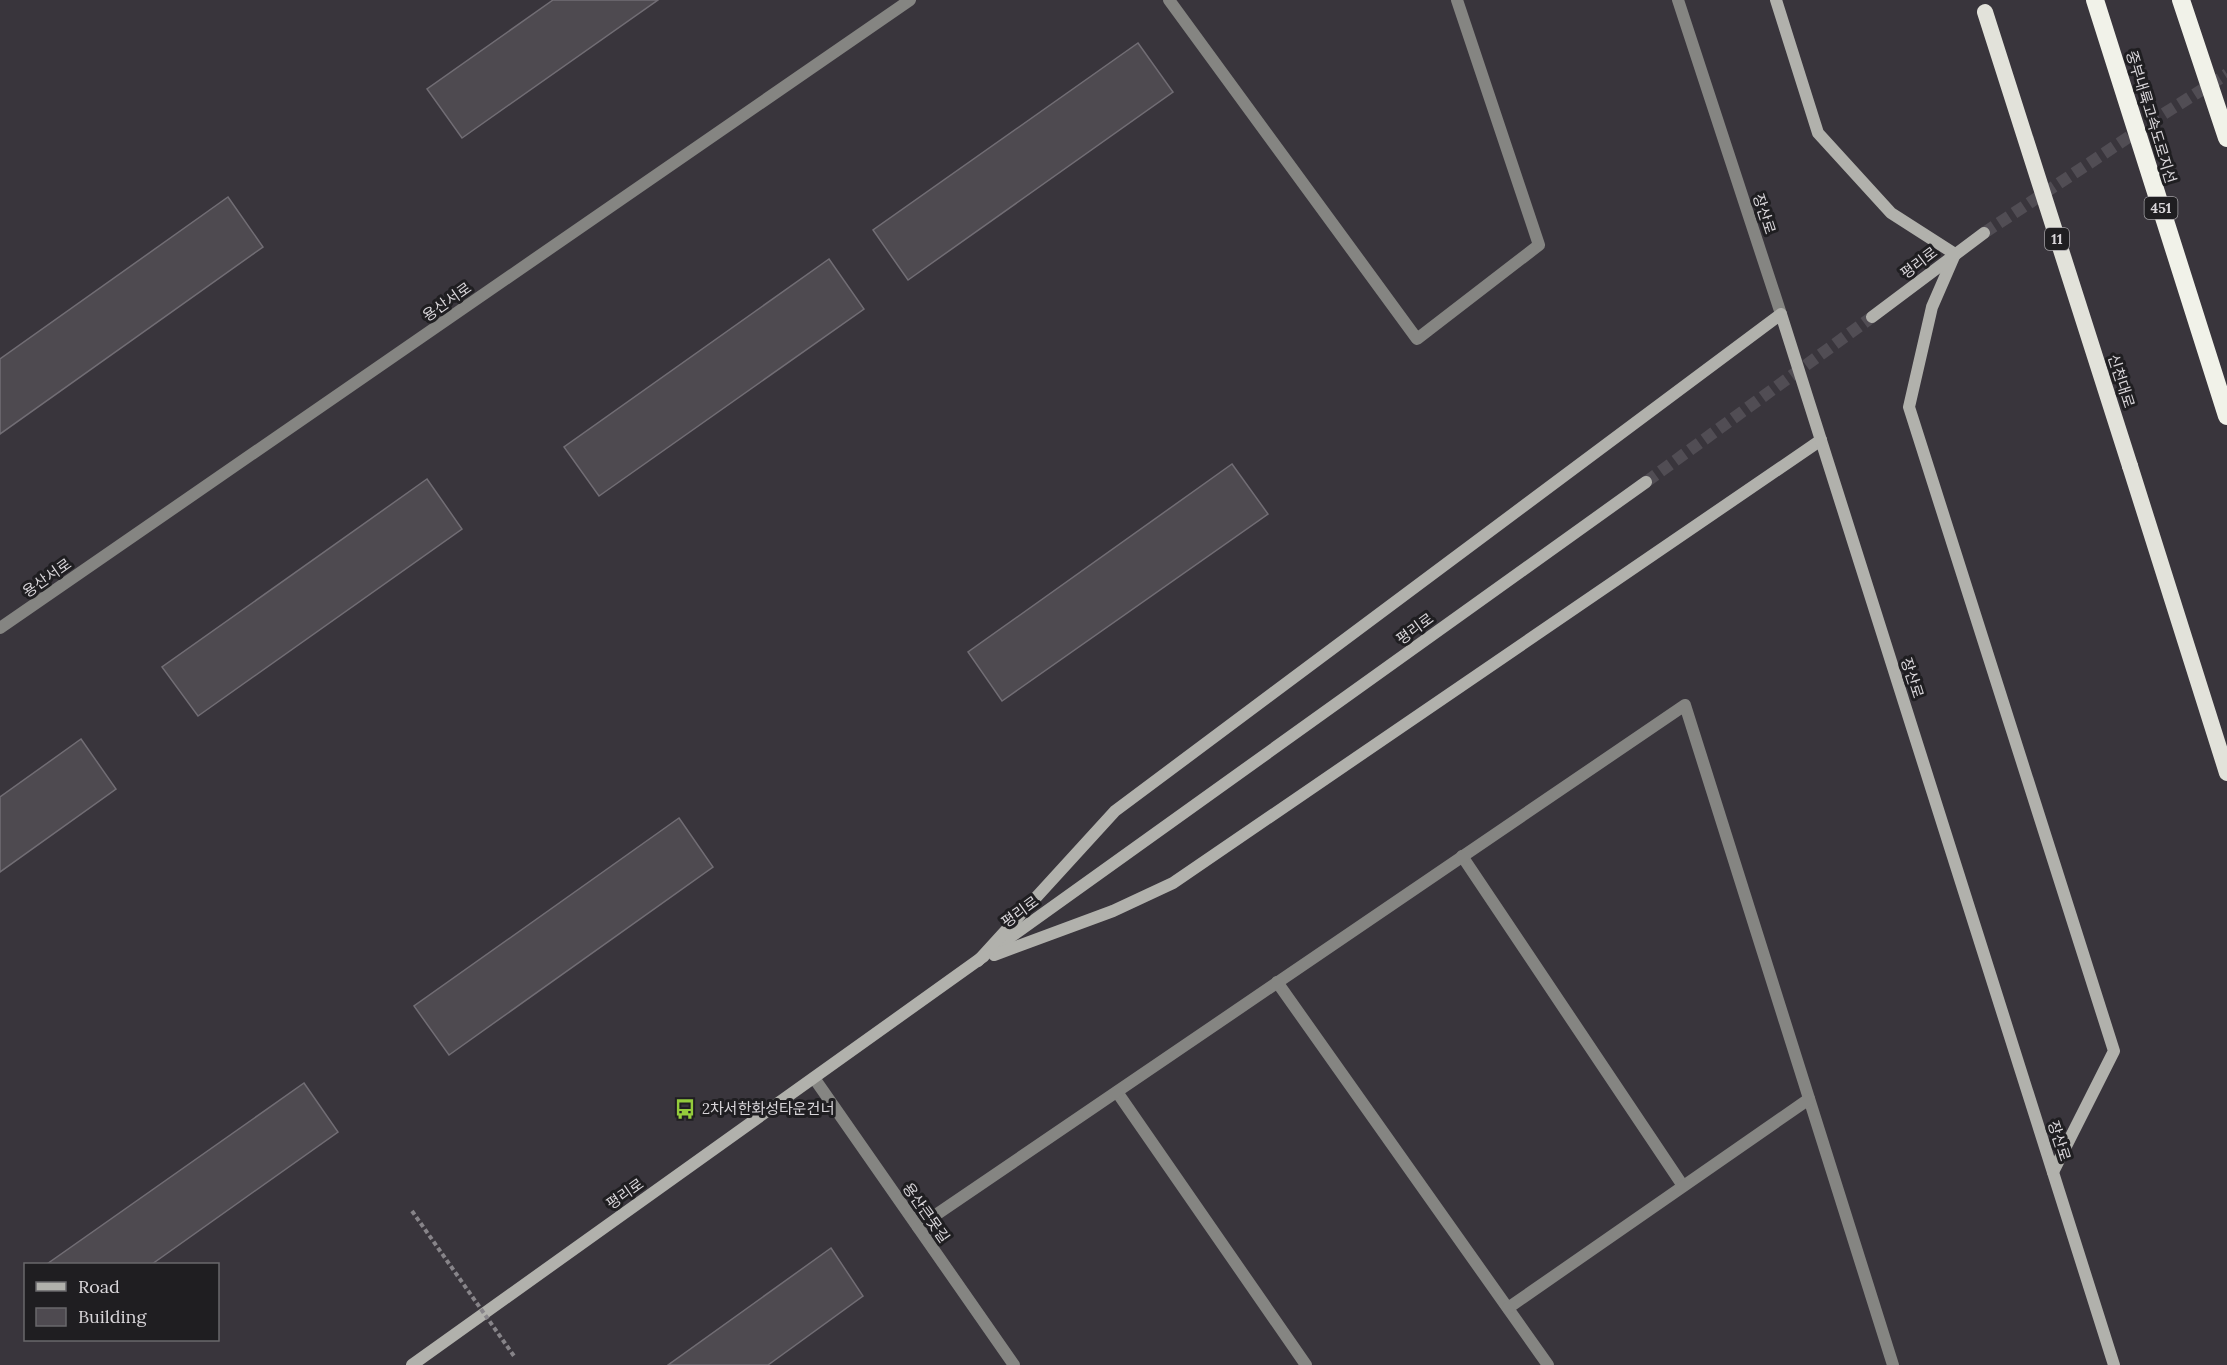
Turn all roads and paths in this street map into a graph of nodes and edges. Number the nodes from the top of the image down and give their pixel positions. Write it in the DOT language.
graph roads {
  1 [pos="910,0"];
  2 [pos="1169,0"];
  3 [pos="1457,0"];
  4 [pos="1678,0"];
  5 [pos="1776,0"];
  6 [pos="2095,0"];
  7 [pos="2181,0"];
  8 [pos="1983,6"];
  9 [pos="2227,138"];
  10 [pos="1984,233"];
  11 [pos="1955,254"];
  12 [pos="1781,314"];
  13 [pos="1872,317"];
  14 [pos="2227,416"];
  15 [pos="1821,440"];
  16 [pos="1646,482"];
  17 [pos="0,628"];
  18 [pos="2227,773"];
  19 [pos="1462,856"];
  20 [pos="978,960"];
  21 [pos="1277,982"];
  22 [pos="814,1078"];
  23 [pos="1117,1092"];
  24 [pos="1809,1099"];
  25 [pos="2053,1172"];
  26 [pos="1683,1186"];
  27 [pos="412,1211"];
  28 [pos="918,1227"];
  29 [pos="1508,1308"];
  30 [pos="514,1356"];
  31 [pos="412,1365"];
  32 [pos="1014,1365"];
  33 [pos="1306,1365"];
  34 [pos="1548,1365"];
  35 [pos="1893,1365"];
  36 [pos="2115,1365"];
  1 -- 17 [label="street, 용산서로"];
  2 -- 3 [label="street"];
  4 -- 12 [label="street, 장산로"];
  5 -- 11 [label="main road"];
  6 -- 14 [label="highway, 중부내륙고속도로지선 / 451"];
  7 -- 9 [label="highway"];
  8 -- 18 [label="highway, 신천대로 / 11, bridge"];
  10 -- 11 [label="main road, 평리로"];
  11 -- 13 [label="main road, 평리로"];
  11 -- 25 [label="main road"];
  12 -- 15 [label="main road, 장산로"];
  12 -- 20 [label="main road"];
  15 -- 20 [label="main road"];
  15 -- 25 [label="main road, 장산로"];
  16 -- 20 [label="main road, 평리로"];
  19 -- 21 [label="street"];
  19 -- 24 [label="street"];
  19 -- 26 [label="street"];
  20 -- 22 [label="main road, 평리로"];
  21 -- 23 [label="street"];
  21 -- 29 [label="street"];
  22 -- 28 [label="street, 용산큰못길"];
  22 -- 31 [label="main road, 평리로"];
  23 -- 28 [label="street"];
  23 -- 33 [label="street"];
  24 -- 26 [label="street"];
  24 -- 35 [label="street"];
  25 -- 36 [label="main road, 장산로"];
  26 -- 29 [label="street"];
  27 -- 30 [label="path, bridge"];
  28 -- 32 [label="street, 용산큰못길"];
  29 -- 34 [label="street"];
}
